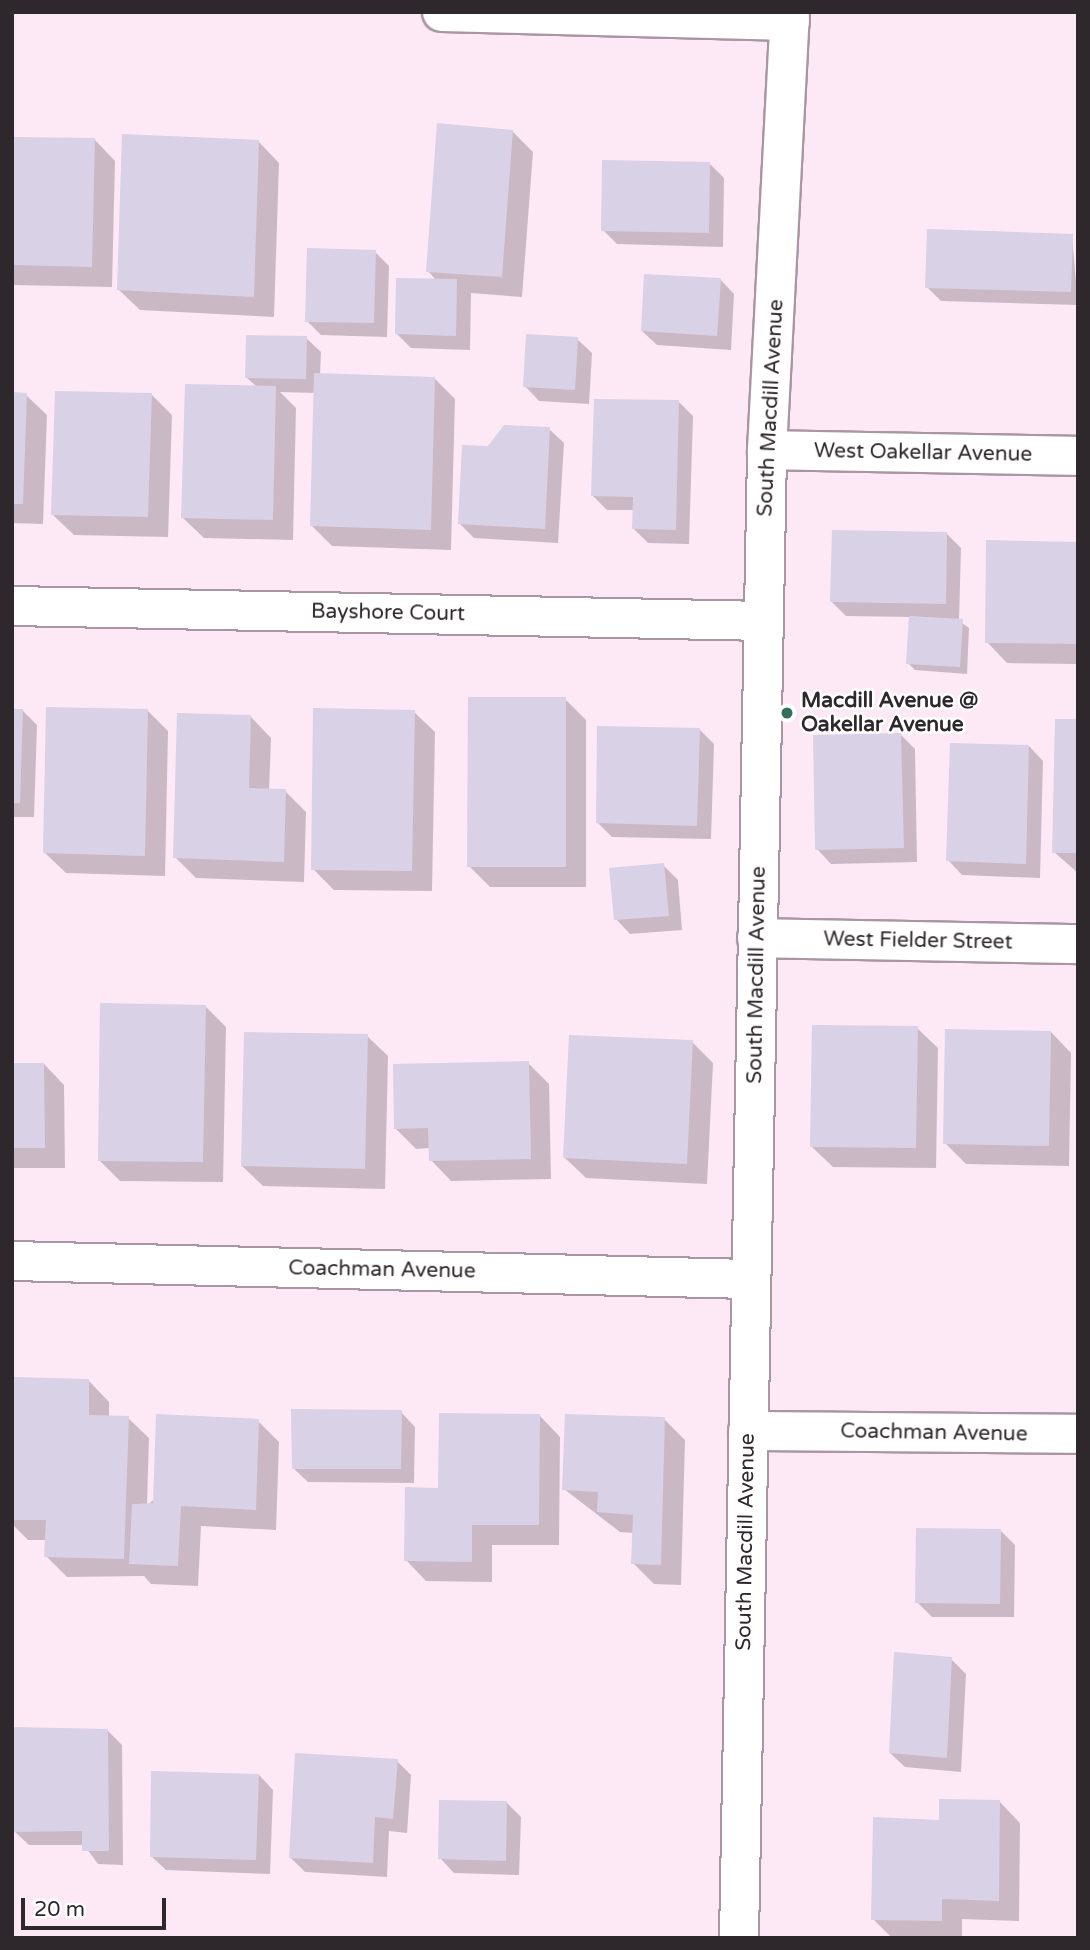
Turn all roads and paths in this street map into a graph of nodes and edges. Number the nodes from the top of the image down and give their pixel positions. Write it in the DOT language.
graph roads {
  1 [pos="442,12"];
  2 [pos="790,16"];
  3 [pos="767,450"];
  4 [pos="1078,456"];
  5 [pos="12,606"];
  6 [pos="763,621"];
  7 [pos="757,938"];
  8 [pos="1078,944"];
  9 [pos="12,1261"];
  10 [pos="751,1279"];
  11 [pos="748,1431"];
  12 [pos="1078,1434"];
  13 [pos="739,1938"];
  1 -- 2 [label="street"];
  2 -- 3 [label="street, South Macdill Avenue"];
  3 -- 4 [label="street, West Oakellar Avenue"];
  3 -- 6 [label="street, South Macdill Avenue"];
  5 -- 6 [label="street, Bayshore Court"];
  6 -- 7 [label="street, South Macdill Avenue"];
  7 -- 8 [label="street, West Fielder Street"];
  7 -- 10 [label="street, South Macdill Avenue"];
  9 -- 10 [label="street, Coachman Avenue"];
  10 -- 11 [label="street, South Macdill Avenue"];
  11 -- 12 [label="street, Coachman Avenue"];
  11 -- 13 [label="street, South Macdill Avenue"];
}
